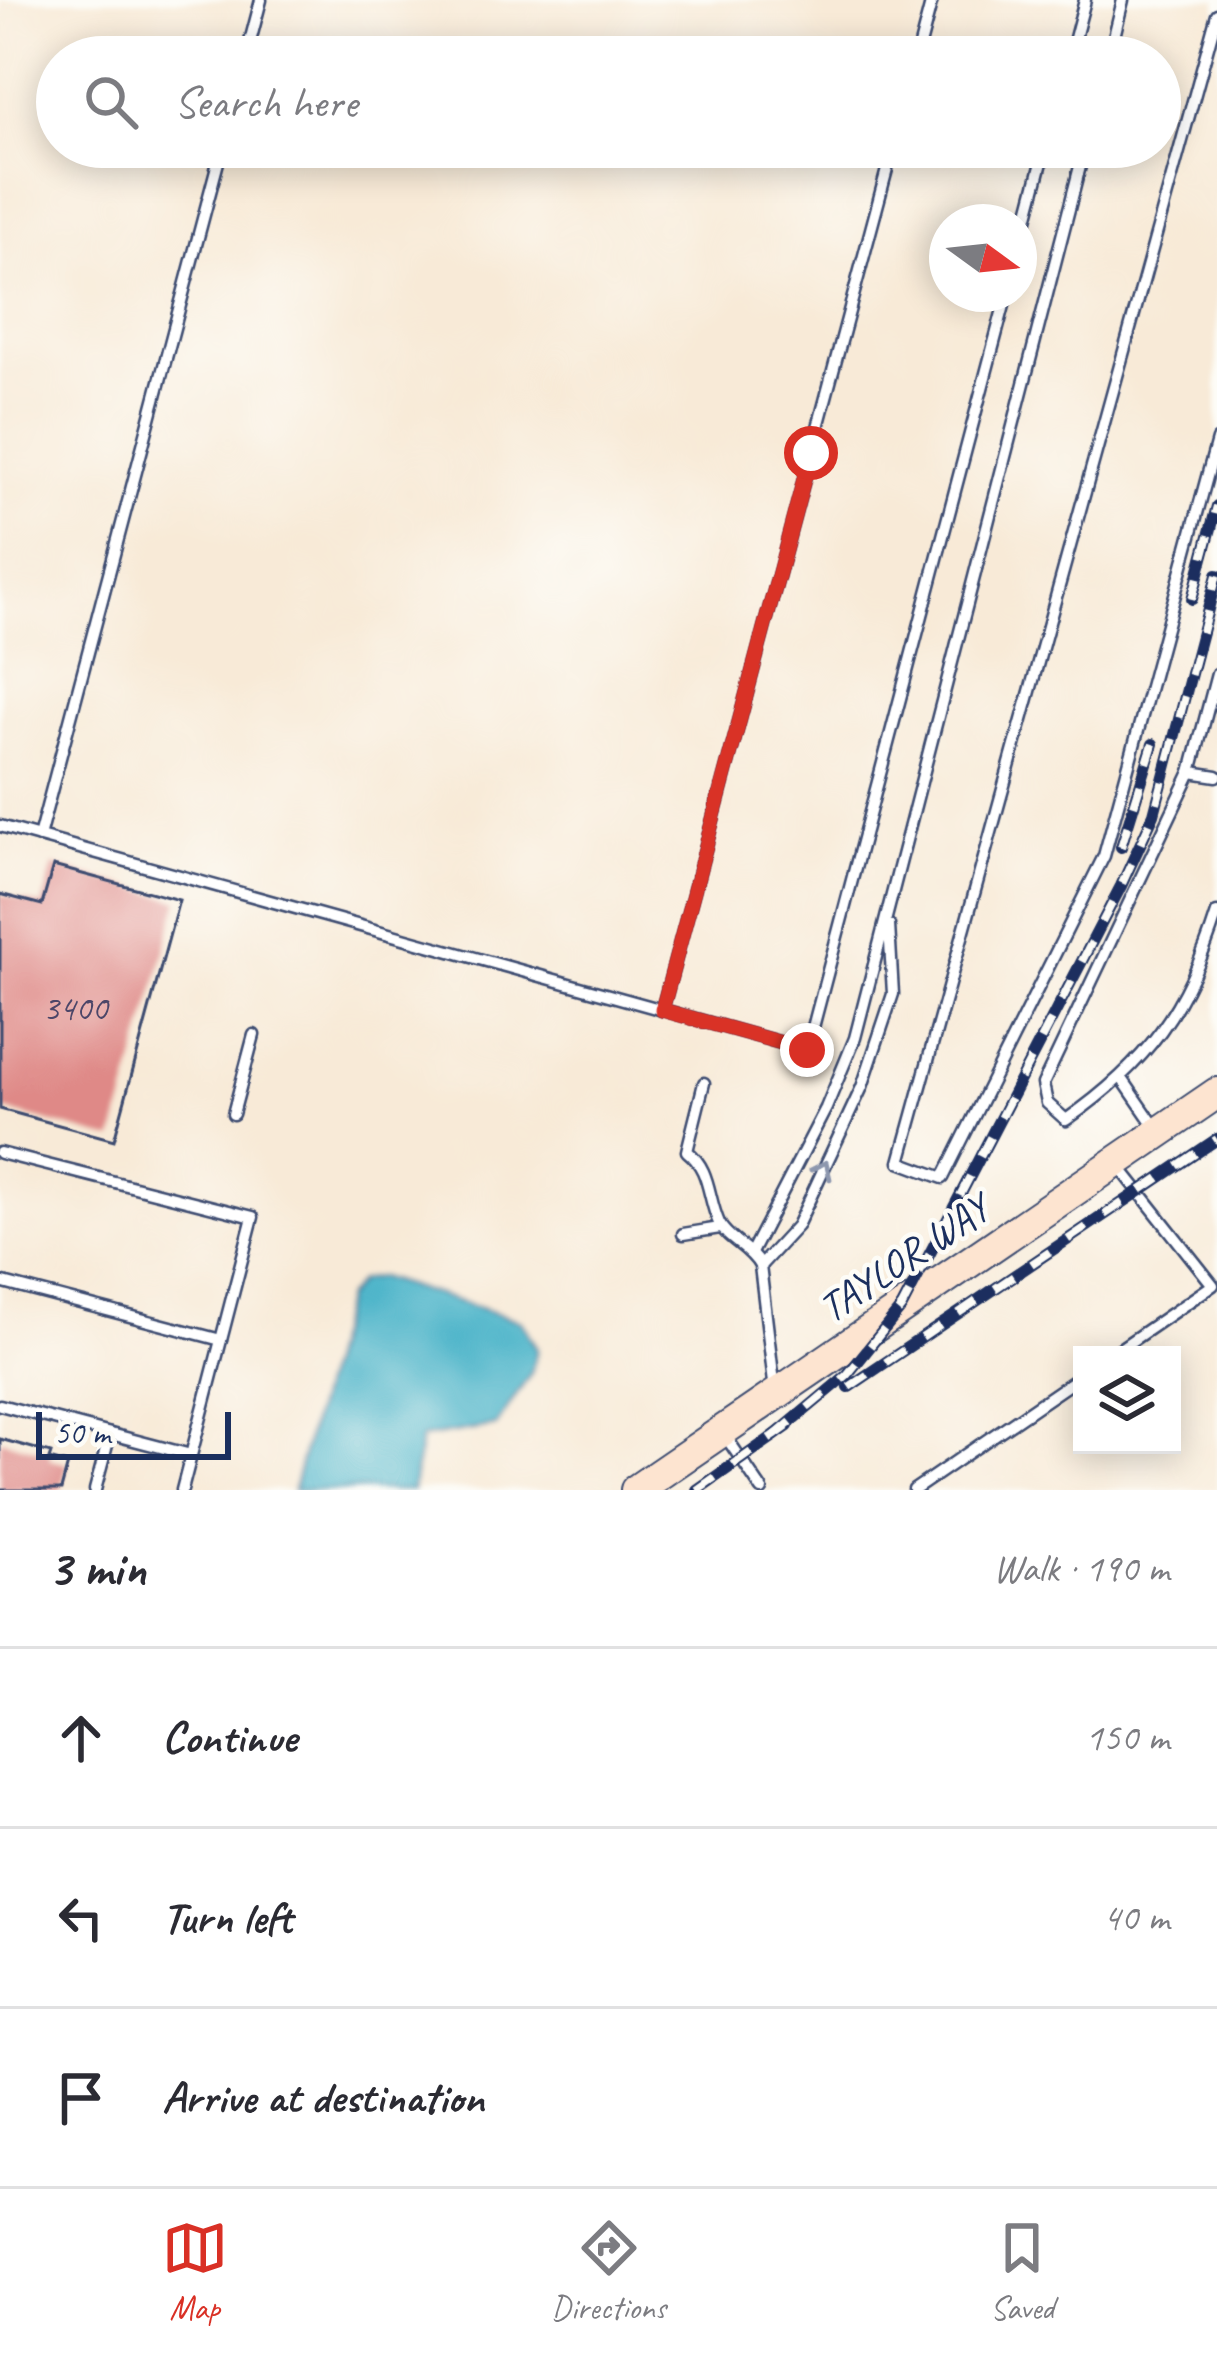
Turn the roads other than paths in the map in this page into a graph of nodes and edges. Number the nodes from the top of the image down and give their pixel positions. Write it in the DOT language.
graph roads {
  1 [pos="262,0"];
  2 [pos="932,0"];
  3 [pos="1085,0"];
  4 [pos="1123,0"];
  5 [pos="1217,14"];
  6 [pos="252,36"];
  7 [pos="923,36"];
  8 [pos="1076,36"];
  9 [pos="1114,36"];
  10 [pos="1181,144"];
  11 [pos="216,168"];
  12 [pos="887,168"];
  13 [pos="1040,168"];
  14 [pos="1080,168"];
  15 [pos="1174,168"];
  16 [pos="1031,204"];
  17 [pos="1002,312"];
  18 [pos="1217,440"];
  19 [pos="1217,674"];
  20 [pos="1192,772"];
  21 [pos="1217,776"];
  22 [pos="0,826"];
  23 [pos="39,837"];
  24 [pos="1217,913"];
  25 [pos="888,915"];
  26 [pos="662,1010"];
  27 [pos="254,1035"];
  28 [pos="1123,1080"];
  29 [pos="704,1083"];
  30 [pos="1217,1093"];
  31 [pos="233,1114"];
  32 [pos="1160,1134"];
  33 [pos="0,1154"];
  34 [pos="1118,1165"];
  35 [pos="721,1228"];
  36 [pos="683,1234"];
  37 [pos="752,1251"];
  38 [pos="760,1266"];
  39 [pos="0,1282"];
  40 [pos="1215,1284"];
  41 [pos="221,1340"];
  42 [pos="1124,1346"];
  43 [pos="1073,1381"];
  44 [pos="775,1394"];
  45 [pos="0,1405"];
  46 [pos="722,1431"];
  47 [pos="110,1434"];
  48 [pos="191,1456"];
  49 [pos="94,1490"];
  50 [pos="182,1490"];
  51 [pos="636,1490"];
  52 [pos="762,1490"];
  53 [pos="914,1490"];
  1 -- 6 [label="lane"];
  2 -- 7 [label="lane"];
  3 -- 8 [label="lane"];
  4 -- 9 [label="lane"];
  5 -- 10 [label="lane"];
  11 -- 23 [label="lane"];
  12 -- 26 [label="lane"];
  13 -- 16 [label="lane"];
  14 -- 25 [label="lane"];
  15 -- 18 [label="lane"];
  17 -- 26 [label="lane"];
  19 -- 20 [label="lane"];
  20 -- 21 [label="lane"];
  20 -- 28 [label="lane"];
  22 -- 23 [label="lane"];
  23 -- 26 [label="lane"];
  24 -- 28 [label="lane"];
  25 -- 37 [label="lane"];
  38 -- 25 [label="lane, one-way"];
  27 -- 31 [label="lane"];
  28 -- 32 [label="lane"];
  29 -- 35 [label="lane"];
  30 -- 32 [label="street, TAYLOR WAY"];
  32 -- 34 [label="street, TAYLOR WAY"];
  33 -- 41 [label="lane"];
  34 -- 40 [label="lane"];
  34 -- 44 [label="street, TAYLOR WAY"];
  35 -- 36 [label="lane"];
  35 -- 37 [label="lane"];
  37 -- 38 [label="lane"];
  38 -- 44 [label="lane"];
  39 -- 41 [label="lane"];
  40 -- 42 [label="lane"];
  41 -- 48 [label="lane"];
  43 -- 53 [label="lane"];
  44 -- 46 [label="street, TAYLOR WAY"];
  45 -- 47 [label="lane"];
  46 -- 51 [label="street, TAYLOR WAY"];
  46 -- 52 [label="lane"];
  47 -- 48 [label="lane"];
  47 -- 49 [label="lane"];
  48 -- 50 [label="lane"];
}
